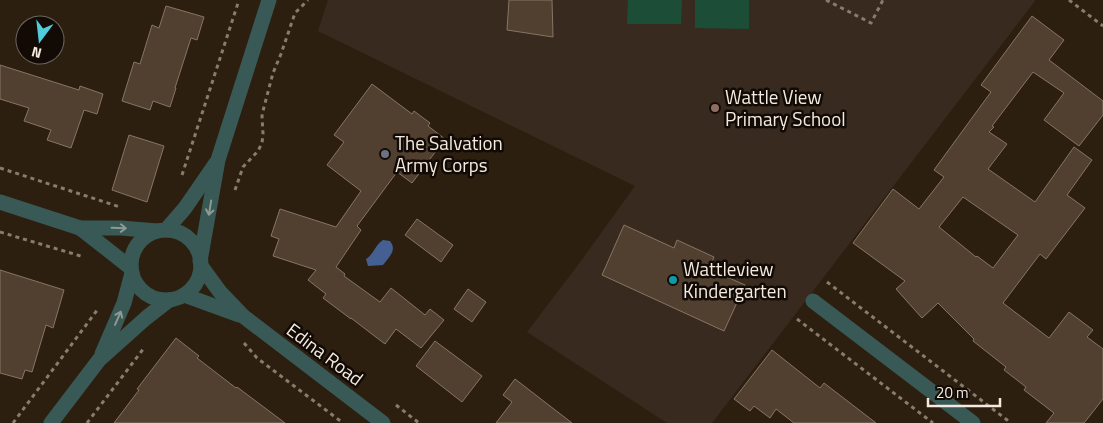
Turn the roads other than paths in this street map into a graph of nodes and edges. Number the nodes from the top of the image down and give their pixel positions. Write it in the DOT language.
graph roads {
  1 [pos="269,0"];
  2 [pos="218,160"];
  3 [pos="0,202"];
  4 [pos="80,228"];
  5 [pos="162,230"];
  6 [pos="201,264"];
  7 [pos="131,271"];
  8 [pos="184,295"];
  9 [pos="169,300"];
  10 [pos="813,301"];
  11 [pos="243,316"];
  12 [pos="99,360"];
  13 [pos="51,423"];
  14 [pos="382,423"];
  15 [pos="973,423"];
  1 -- 2 [label="street"];
  2 -- 5 [label="street"];
  2 -- 6 [label="street, one-way"];
  3 -- 4 [label="street"];
  4 -- 5 [label="street, one-way"];
  4 -- 7 [label="street"];
  5 -- 6 [label="street"];
  5 -- 7 [label="street"];
  6 -- 8 [label="street"];
  6 -- 11 [label="street, Edina Road"];
  7 -- 9 [label="street"];
  12 -- 7 [label="street, one-way"];
  8 -- 9 [label="street"];
  8 -- 11 [label="street, Edina Road"];
  9 -- 12 [label="street"];
  10 -- 15 [label="street"];
  11 -- 14 [label="street, Edina Road"];
  12 -- 13 [label="street"];
}
